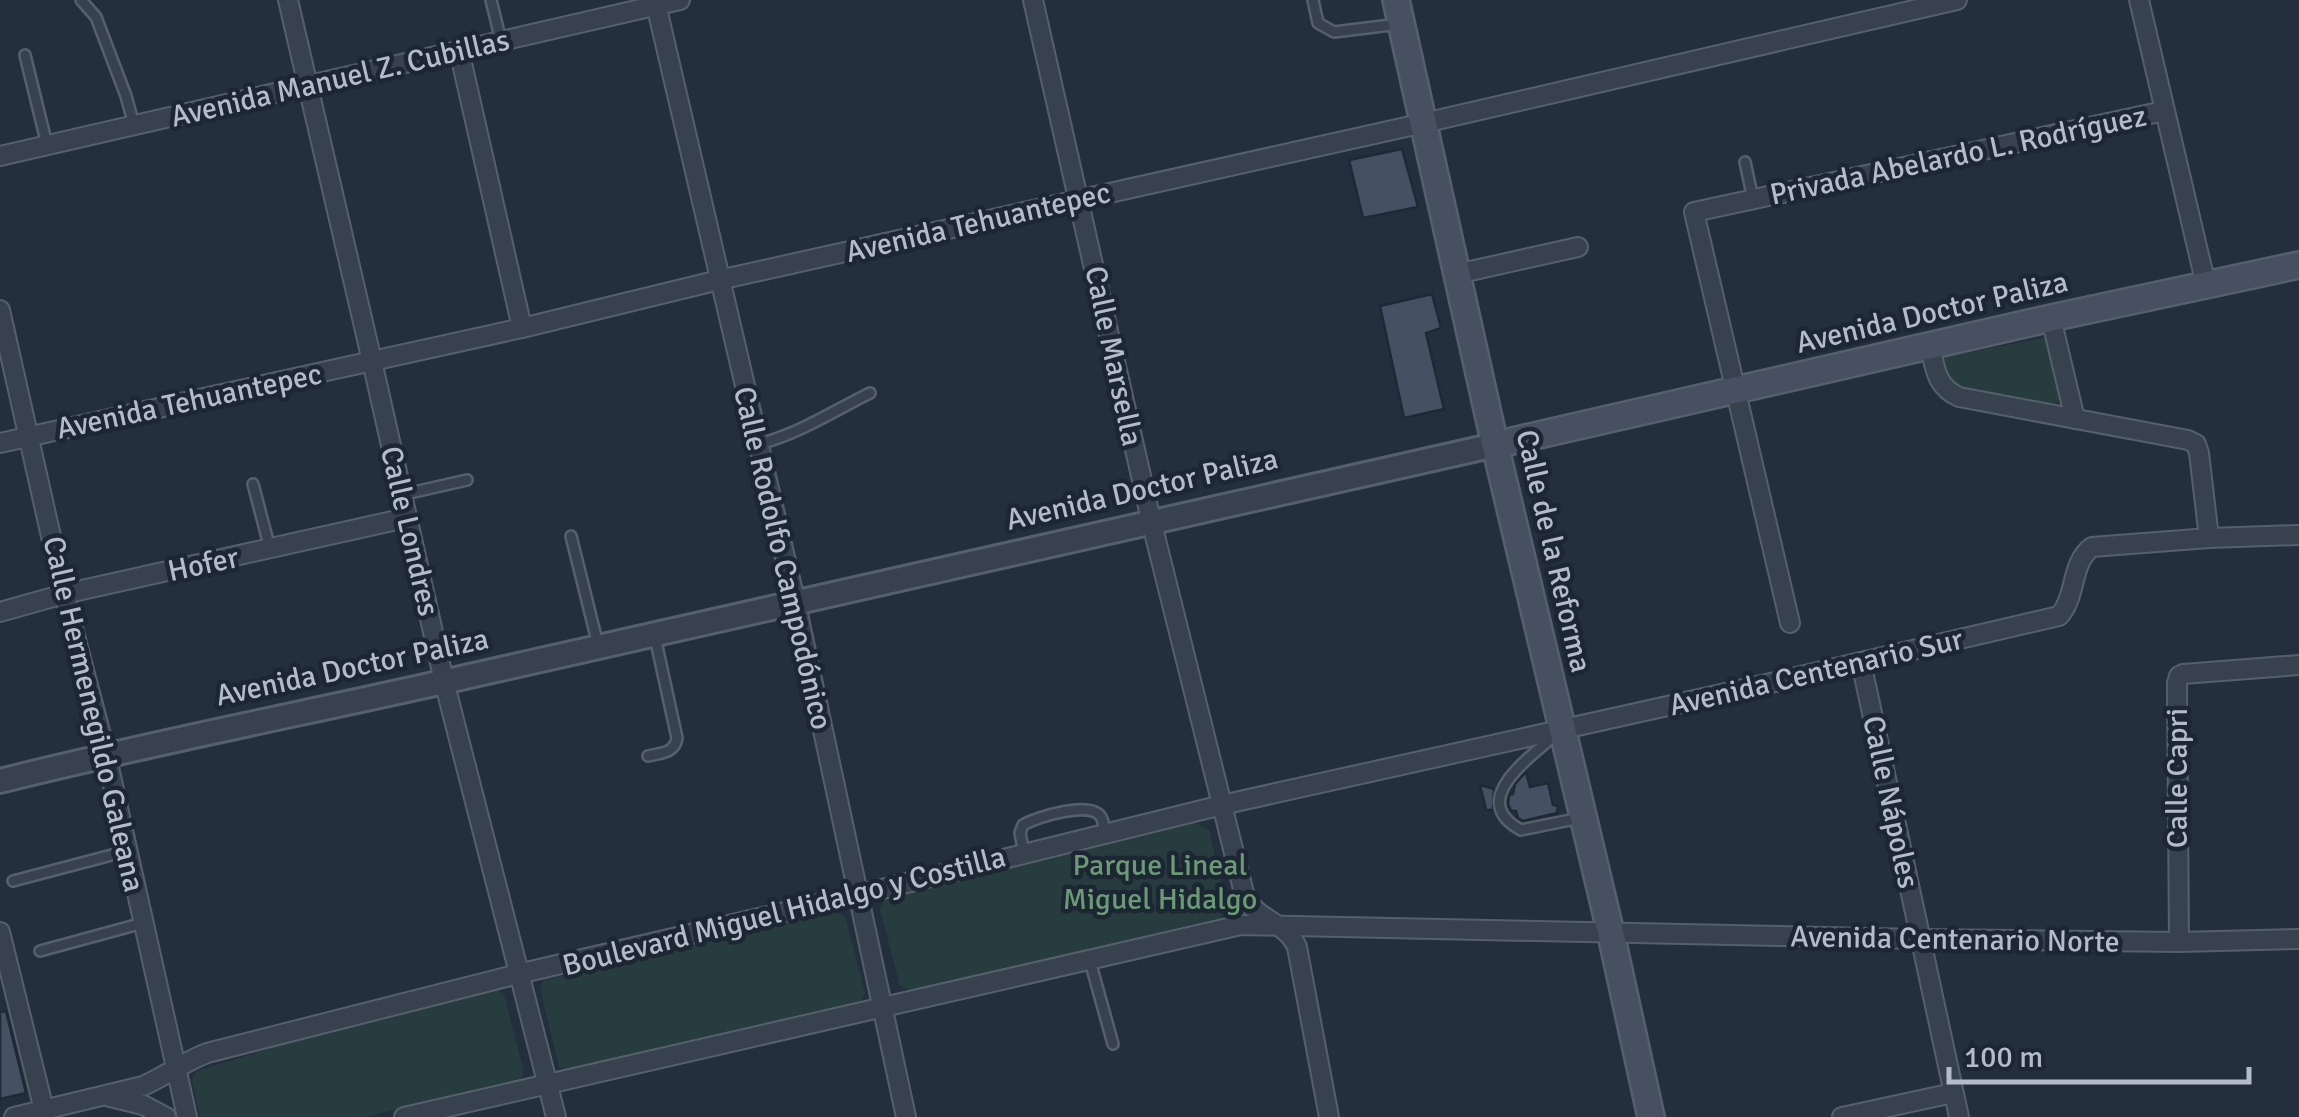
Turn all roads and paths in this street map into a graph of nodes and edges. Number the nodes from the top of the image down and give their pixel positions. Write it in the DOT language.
graph roads {
  1 [pos="81,0"];
  2 [pos="288,0"];
  3 [pos="492,0"];
  4 [pos="680,0"];
  5 [pos="1034,0"];
  6 [pos="1313,0"];
  7 [pos="1956,0"];
  8 [pos="2139,0"];
  9 [pos="656,3"];
  10 [pos="1398,12"];
  11 [pos="501,41"];
  12 [pos="459,50"];
  13 [pos="24,55"];
  14 [pos="308,85"];
  15 [pos="2164,111"];
  16 [pos="1424,123"];
  17 [pos="134,125"];
  18 [pos="47,145"];
  19 [pos="0,156"];
  20 [pos="1745,162"];
  21 [pos="1080,199"];
  22 [pos="1752,199"];
  23 [pos="1578,247"];
  24 [pos="2299,265"];
  25 [pos="1458,274"];
  26 [pos="719,280"];
  27 [pos="2206,285"];
  28 [pos="0,310"];
  29 [pos="2052,318"];
  30 [pos="522,328"];
  31 [pos="1930,346"];
  32 [pos="372,361"];
  33 [pos="1737,390"];
  34 [pos="870,393"];
  35 [pos="2075,420"];
  36 [pos="30,436"];
  37 [pos="0,442"];
  38 [pos="758,444"];
  39 [pos="1495,445"];
  40 [pos="467,480"];
  41 [pos="253,484"];
  42 [pos="401,495"];
  43 [pos="406,518"];
  44 [pos="1151,520"];
  45 [pos="2299,535"];
  46 [pos="571,536"];
  47 [pos="2209,538"];
  48 [pos="270,549"];
  49 [pos="64,594"];
  50 [pos="795,600"];
  51 [pos="0,612"];
  52 [pos="1790,623"];
  53 [pos="654,634"];
  54 [pos="598,645"];
  55 [pos="1862,662"];
  56 [pos="2299,664"];
  57 [pos="444,682"];
  58 [pos="1562,728"];
  59 [pos="106,754"];
  60 [pos="648,756"];
  61 [pos="0,781"];
  62 [pos="1222,805"];
  63 [pos="1584,818"];
  64 [pos="1105,834"];
  65 [pos="127,851"];
  66 [pos="1024,853"];
  67 [pos="13,880"];
  68 [pos="858,895"];
  69 [pos="143,923"];
  70 [pos="1281,928"];
  71 [pos="0,932"];
  72 [pos="1611,934"];
  73 [pos="1920,939"];
  74 [pos="2299,940"];
  75 [pos="2179,942"];
  76 [pos="40,950"];
  77 [pos="1090,961"];
  78 [pos="518,974"];
  79 [pos="882,1006"];
  80 [pos="1113,1044"];
  81 [pos="175,1067"];
  82 [pos="548,1083"];
  83 [pos="1953,1092"];
  84 [pos="105,1096"];
  85 [pos="44,1110"];
  86 [pos="14,1117"];
  87 [pos="166,1117"];
  88 [pos="188,1117"];
  89 [pos="404,1117"];
  90 [pos="556,1117"];
  91 [pos="906,1117"];
  92 [pos="1329,1117"];
  93 [pos="1651,1117"];
  94 [pos="1842,1117"];
  95 [pos="1959,1117"];
  1 -- 17 [label="lane"];
  2 -- 14 [label="street, Calle Londres"];
  3 -- 11 [label="lane"];
  4 -- 9 [label="street, Avenida Manuel Z. Cubillas"];
  5 -- 21 [label="street, Calle Marsella"];
  6 -- 10 [label="lane"];
  7 -- 16 [label="street, Avenida Tehuantepec"];
  8 -- 15 [label="street"];
  9 -- 11 [label="street, Avenida Manuel Z. Cubillas"];
  9 -- 26 [label="street, Calle Rodolfo Campodónico"];
  10 -- 16 [label="main road, Calle de la Reforma"];
  11 -- 12 [label="street, Avenida Manuel Z. Cubillas"];
  12 -- 14 [label="street, Avenida Manuel Z. Cubillas"];
  12 -- 30 [label="street"];
  13 -- 18 [label="lane"];
  14 -- 17 [label="street, Avenida Manuel Z. Cubillas"];
  14 -- 32 [label="street, Calle Londres"];
  15 -- 22 [label="street, Privada Abelardo L. Rodríguez"];
  15 -- 27 [label="street"];
  16 -- 21 [label="street, Avenida Tehuantepec"];
  16 -- 25 [label="main road, Calle de la Reforma"];
  17 -- 18 [label="street, Avenida Manuel Z. Cubillas"];
  18 -- 19 [label="street, Avenida Manuel Z. Cubillas"];
  20 -- 22 [label="lane, Privada Abelardo L. Rodríguez"];
  21 -- 26 [label="street, Avenida Tehuantepec"];
  21 -- 44 [label="street, Calle Marsella"];
  22 -- 33 [label="street, Privada Abelardo L. Rodríguez"];
  23 -- 25 [label="street"];
  24 -- 27 [label="main road, Avenida Doctor Paliza"];
  25 -- 39 [label="main road, Calle de la Reforma"];
  26 -- 30 [label="street, Avenida Tehuantepec"];
  26 -- 38 [label="street, Calle Rodolfo Campodónico"];
  27 -- 29 [label="main road, Avenida Doctor Paliza"];
  28 -- 36 [label="street, Calle Hermenegildo Galeana"];
  29 -- 31 [label="main road, Avenida Doctor Paliza"];
  29 -- 35 [label="street"];
  30 -- 32 [label="street, Avenida Tehuantepec"];
  31 -- 33 [label="main road, Avenida Doctor Paliza"];
  31 -- 35 [label="street"];
  32 -- 36 [label="street, Avenida Tehuantepec"];
  32 -- 42 [label="street, Calle Londres"];
  33 -- 39 [label="main road, Avenida Doctor Paliza"];
  33 -- 52 [label="street"];
  34 -- 38 [label="lane"];
  35 -- 47 [label="street"];
  36 -- 37 [label="street, Avenida Tehuantepec"];
  36 -- 49 [label="street, Calle Hermenegildo Galeana"];
  38 -- 50 [label="street, Calle Rodolfo Campodónico"];
  39 -- 44 [label="street, Avenida Doctor Paliza"];
  39 -- 58 [label="main road, Calle de la Reforma"];
  40 -- 42 [label="lane"];
  41 -- 48 [label="lane"];
  42 -- 43 [label="street, Calle Londres"];
  43 -- 48 [label="street, Hofer"];
  43 -- 57 [label="street, Calle Londres"];
  44 -- 50 [label="street, Avenida Doctor Paliza"];
  44 -- 62 [label="street, Calle Marsella"];
  45 -- 47 [label="street"];
  46 -- 54 [label="lane"];
  47 -- 55 [label="street, Avenida Centenario Sur"];
  48 -- 49 [label="street, Hofer"];
  49 -- 51 [label="street, Hofer"];
  49 -- 59 [label="street, Calle Hermenegildo Galeana"];
  50 -- 53 [label="street, Avenida Doctor Paliza"];
  50 -- 68 [label="street, Calle Rodolfo Campodónico"];
  53 -- 54 [label="street, Avenida Doctor Paliza"];
  53 -- 60 [label="lane"];
  54 -- 57 [label="street, Avenida Doctor Paliza"];
  55 -- 58 [label="street, Avenida Centenario Sur"];
  55 -- 73 [label="street, Calle Nápoles"];
  56 -- 75 [label="street, Calle Capri"];
  57 -- 59 [label="street, Avenida Doctor Paliza"];
  57 -- 78 [label="street, Calle Londres"];
  58 -- 62 [label="street, Boulevard Miguel Hidalgo y Costilla"];
  58 -- 63 [label="main road, Calle de la Reforma"];
  58 -- 63 [label="lane"];
  59 -- 61 [label="street, Avenida Doctor Paliza"];
  59 -- 65 [label="street, Calle Hermenegildo Galeana"];
  62 -- 64 [label="street, Boulevard Miguel Hidalgo y Costilla"];
  62 -- 70 [label="street, Calle Marsella"];
  63 -- 72 [label="main road, Calle de la Reforma"];
  64 -- 66 [label="street, Boulevard Miguel Hidalgo y Costilla"];
  64 -- 66 [label="lane"];
  65 -- 67 [label="lane"];
  65 -- 69 [label="street, Calle Hermenegildo Galeana"];
  66 -- 68 [label="street, Boulevard Miguel Hidalgo y Costilla"];
  68 -- 78 [label="street, Boulevard Miguel Hidalgo y Costilla"];
  68 -- 79 [label="street, Calle Rodolfo Campodónico"];
  69 -- 76 [label="lane"];
  69 -- 81 [label="street, Calle Hermenegildo Galeana"];
  70 -- 72 [label="street"];
  70 -- 77 [label="street"];
  70 -- 92 [label="street"];
  71 -- 85 [label="street"];
  72 -- 73 [label="street, Avenida Centenario Norte"];
  72 -- 93 [label="main road, Calle de la Reforma"];
  73 -- 75 [label="street, Avenida Centenario Norte"];
  73 -- 83 [label="street, Calle Nápoles"];
  74 -- 75 [label="street, Avenida Centenario Norte"];
  77 -- 79 [label="street"];
  77 -- 80 [label="lane"];
  78 -- 81 [label="street, Boulevard Miguel Hidalgo y Costilla"];
  78 -- 82 [label="street, Calle Londres"];
  79 -- 82 [label="street"];
  79 -- 91 [label="street, Calle Rodolfo Campodónico"];
  81 -- 84 [label="street, Boulevard Miguel Hidalgo y Costilla"];
  81 -- 88 [label="street, Calle Hermenegildo Galeana"];
  82 -- 89 [label="street"];
  82 -- 90 [label="street, Calle Londres"];
  83 -- 94 [label="street"];
  83 -- 95 [label="street, Calle Nápoles"];
  84 -- 85 [label="street, Boulevard Miguel Hidalgo y Costilla"];
  84 -- 87 [label="street"];
  85 -- 86 [label="street, Boulevard Miguel Hidalgo y Costilla"];
}
